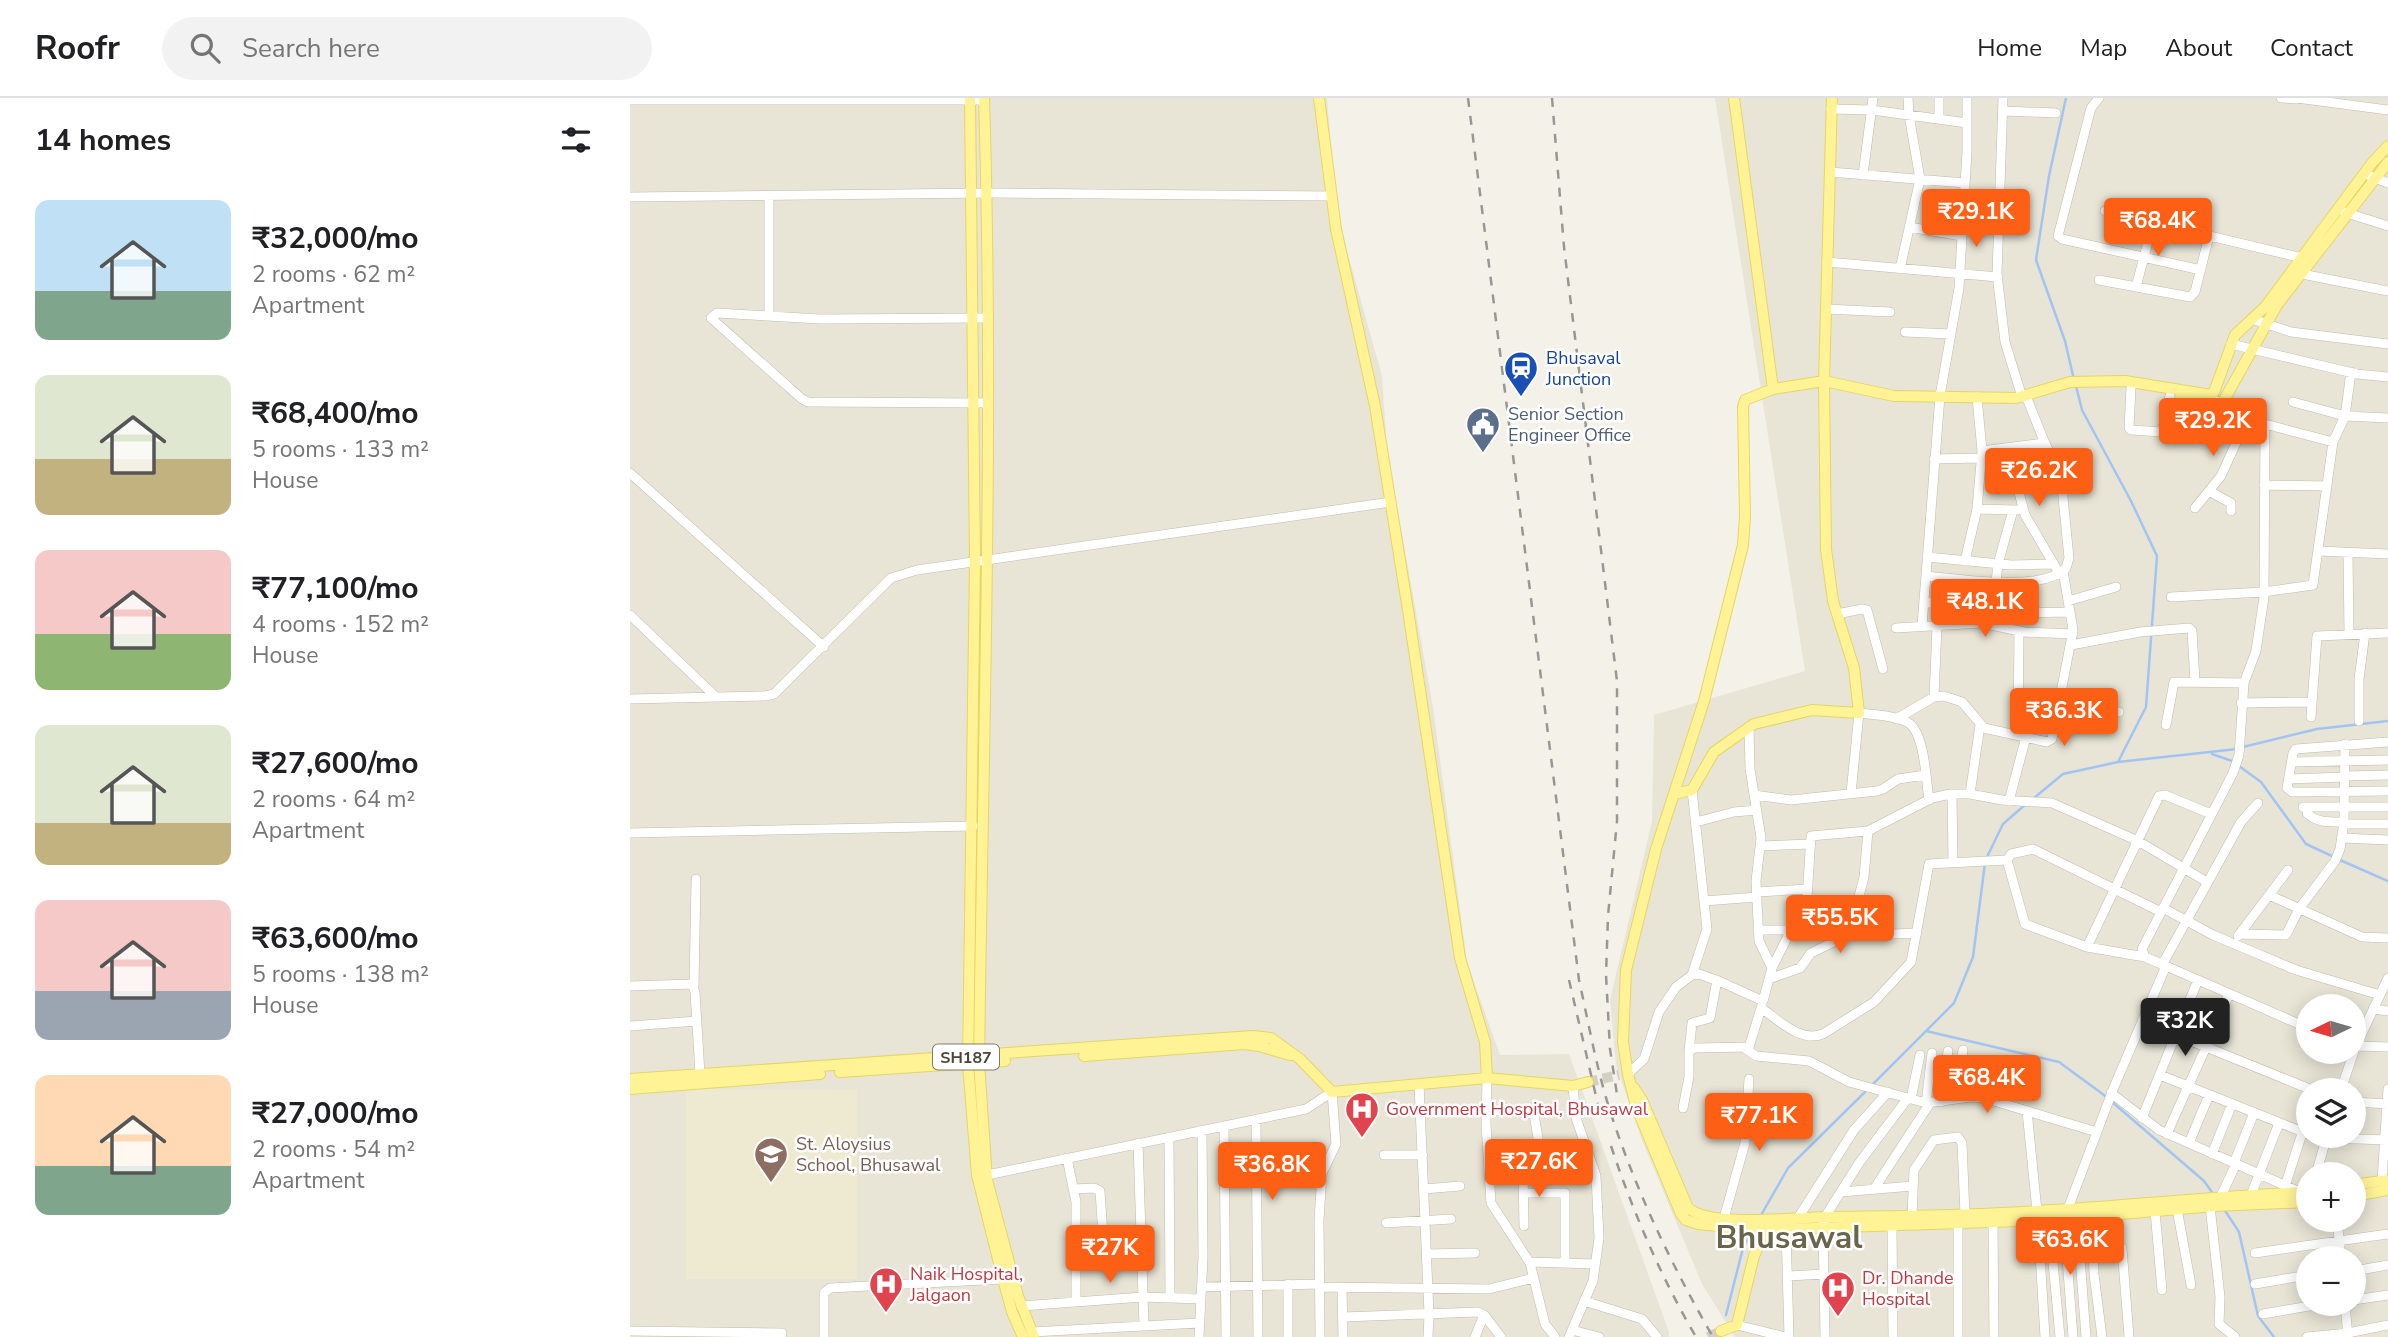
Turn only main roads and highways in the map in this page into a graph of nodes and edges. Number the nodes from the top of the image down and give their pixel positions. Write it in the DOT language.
graph roads {
  1 [pos="1319,98"];
  2 [pos="1734,98"];
  3 [pos="970,99"];
  4 [pos="984,99"];
  5 [pos="1831,103"];
  6 [pos="2388,146"];
  7 [pos="2388,162"];
  8 [pos="2370,176"];
  9 [pos="2343,212"];
  10 [pos="2297,272"];
  11 [pos="1824,381"];
  12 [pos="2112,383"];
  13 [pos="2149,388"];
  14 [pos="1773,389"];
  15 [pos="981,561"];
  16 [pos="1674,794"];
  17 [pos="976,943"];
  18 [pos="974,1060"];
  19 [pos="1487,1077"];
  20 [pos="630,1079"];
  21 [pos="1588,1082"];
  22 [pos="630,1089"];
  23 [pos="2386,1184"];
  24 [pos="2366,1185"];
  25 [pos="2296,1192"];
  26 [pos="2366,1192"];
  27 [pos="2216,1201"];
  28 [pos="2296,1202"];
  29 [pos="2066,1214"];
  30 [pos="2041,1217"];
  31 [pos="1961,1219"];
  32 [pos="1824,1222"];
  33 [pos="1760,1227"];
  34 [pos="1721,1331"];
  35 [pos="1030,1335"];
  1 -- 19 [label="main road"];
  2 -- 14 [label="main road"];
  3 -- 15 [label="main road"];
  4 -- 15 [label="main road"];
  5 -- 11 [label="main road"];
  6 -- 8 [label="main road"];
  7 -- 8 [label="main road"];
  8 -- 9 [label="main road"];
  9 -- 10 [label="main road"];
  9 -- 10 [label="main road"];
  10 -- 13 [label="main road"];
  10 -- 13 [label="main road"];
  11 -- 12 [label="main road"];
  11 -- 14 [label="main road"];
  11 -- 16 [label="main road"];
  12 -- 13 [label="main road"];
  12 -- 13 [label="main road"];
  14 -- 16 [label="main road"];
  15 -- 17 [label="main road"];
  15 -- 17 [label="main road"];
  16 -- 33 [label="main road"];
  17 -- 18 [label="main road"];
  18 -- 19 [label="main road, SH187"];
  18 -- 20 [label="main road, SH187"];
  18 -- 22 [label="main road, SH187"];
  18 -- 35 [label="main road"];
  18 -- 35 [label="main road"];
  19 -- 21 [label="main road"];
  23 -- 24 [label="main road"];
  23 -- 26 [label="main road"];
  25 -- 27 [label="main road"];
  27 -- 28 [label="main road"];
  27 -- 29 [label="main road"];
  27 -- 29 [label="main road"];
  29 -- 30 [label="main road"];
  30 -- 31 [label="main road"];
  30 -- 31 [label="main road"];
  31 -- 32 [label="main road"];
  31 -- 32 [label="main road"];
  32 -- 33 [label="main road"];
  32 -- 33 [label="main road"];
  33 -- 34 [label="main road"];
}
